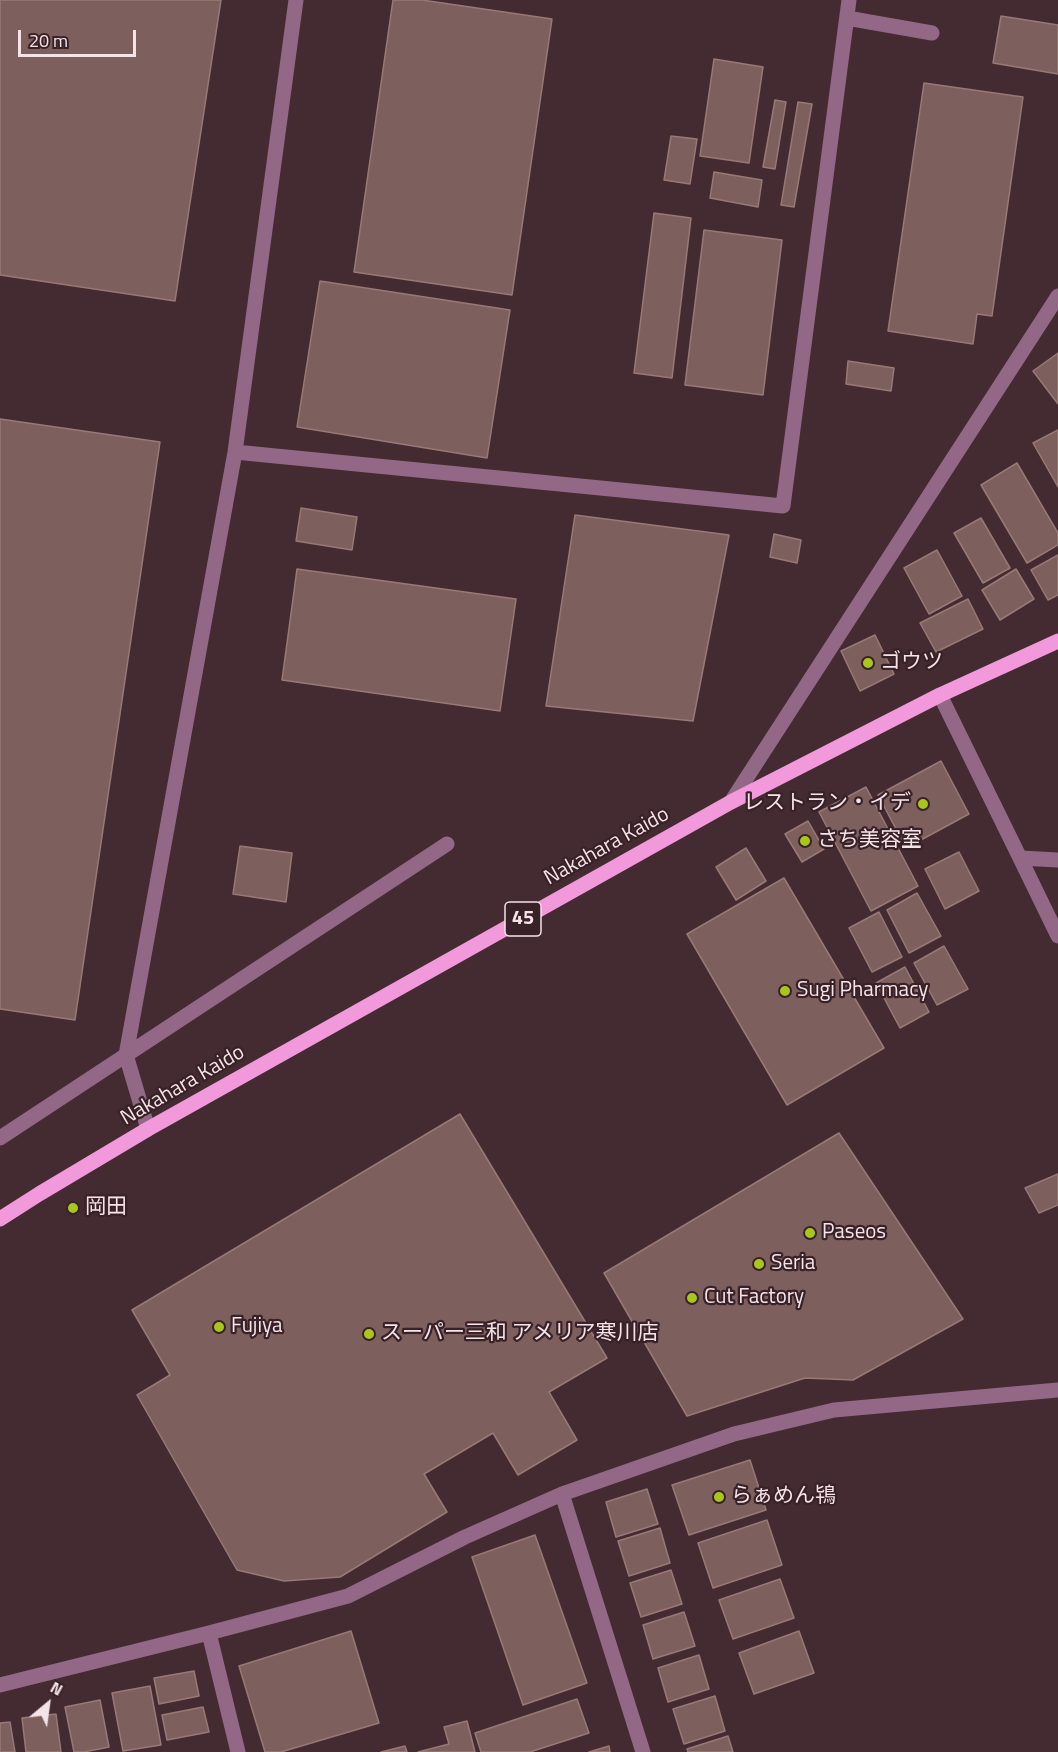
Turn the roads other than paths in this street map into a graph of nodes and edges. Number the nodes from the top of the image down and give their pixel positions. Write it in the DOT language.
graph roads {
  1 [pos="296,0"];
  2 [pos="849,0"];
  3 [pos="847,18"];
  4 [pos="932,33"];
  5 [pos="1058,296"];
  6 [pos="235,452"];
  7 [pos="1058,641"];
  8 [pos="940,695"];
  9 [pos="731,801"];
  10 [pos="447,844"];
  11 [pos="1020,858"];
  12 [pos="1058,860"];
  13 [pos="1058,936"];
  14 [pos="126,1055"];
  15 [pos="148,1129"];
  16 [pos="0,1138"];
  17 [pos="0,1219"];
  18 [pos="1058,1390"];
  19 [pos="562,1494"];
  20 [pos="209,1633"];
  21 [pos="0,1685"];
  22 [pos="238,1752"];
  23 [pos="643,1752"];
  1 -- 6 [label="street"];
  2 -- 3 [label="street"];
  3 -- 4 [label="street"];
  3 -- 6 [label="street"];
  5 -- 9 [label="street"];
  6 -- 14 [label="street"];
  7 -- 8 [label="main road, Nakahara Kaido / 45"];
  8 -- 9 [label="main road, Nakahara Kaido / 45"];
  8 -- 11 [label="street"];
  9 -- 15 [label="main road, Nakahara Kaido / 45"];
  10 -- 14 [label="street"];
  11 -- 12 [label="street"];
  11 -- 13 [label="street"];
  14 -- 15 [label="street"];
  14 -- 16 [label="street"];
  15 -- 17 [label="main road, Nakahara Kaido / 45"];
  18 -- 19 [label="street"];
  19 -- 20 [label="street"];
  19 -- 23 [label="street"];
  20 -- 21 [label="street"];
  20 -- 22 [label="street"];
}
